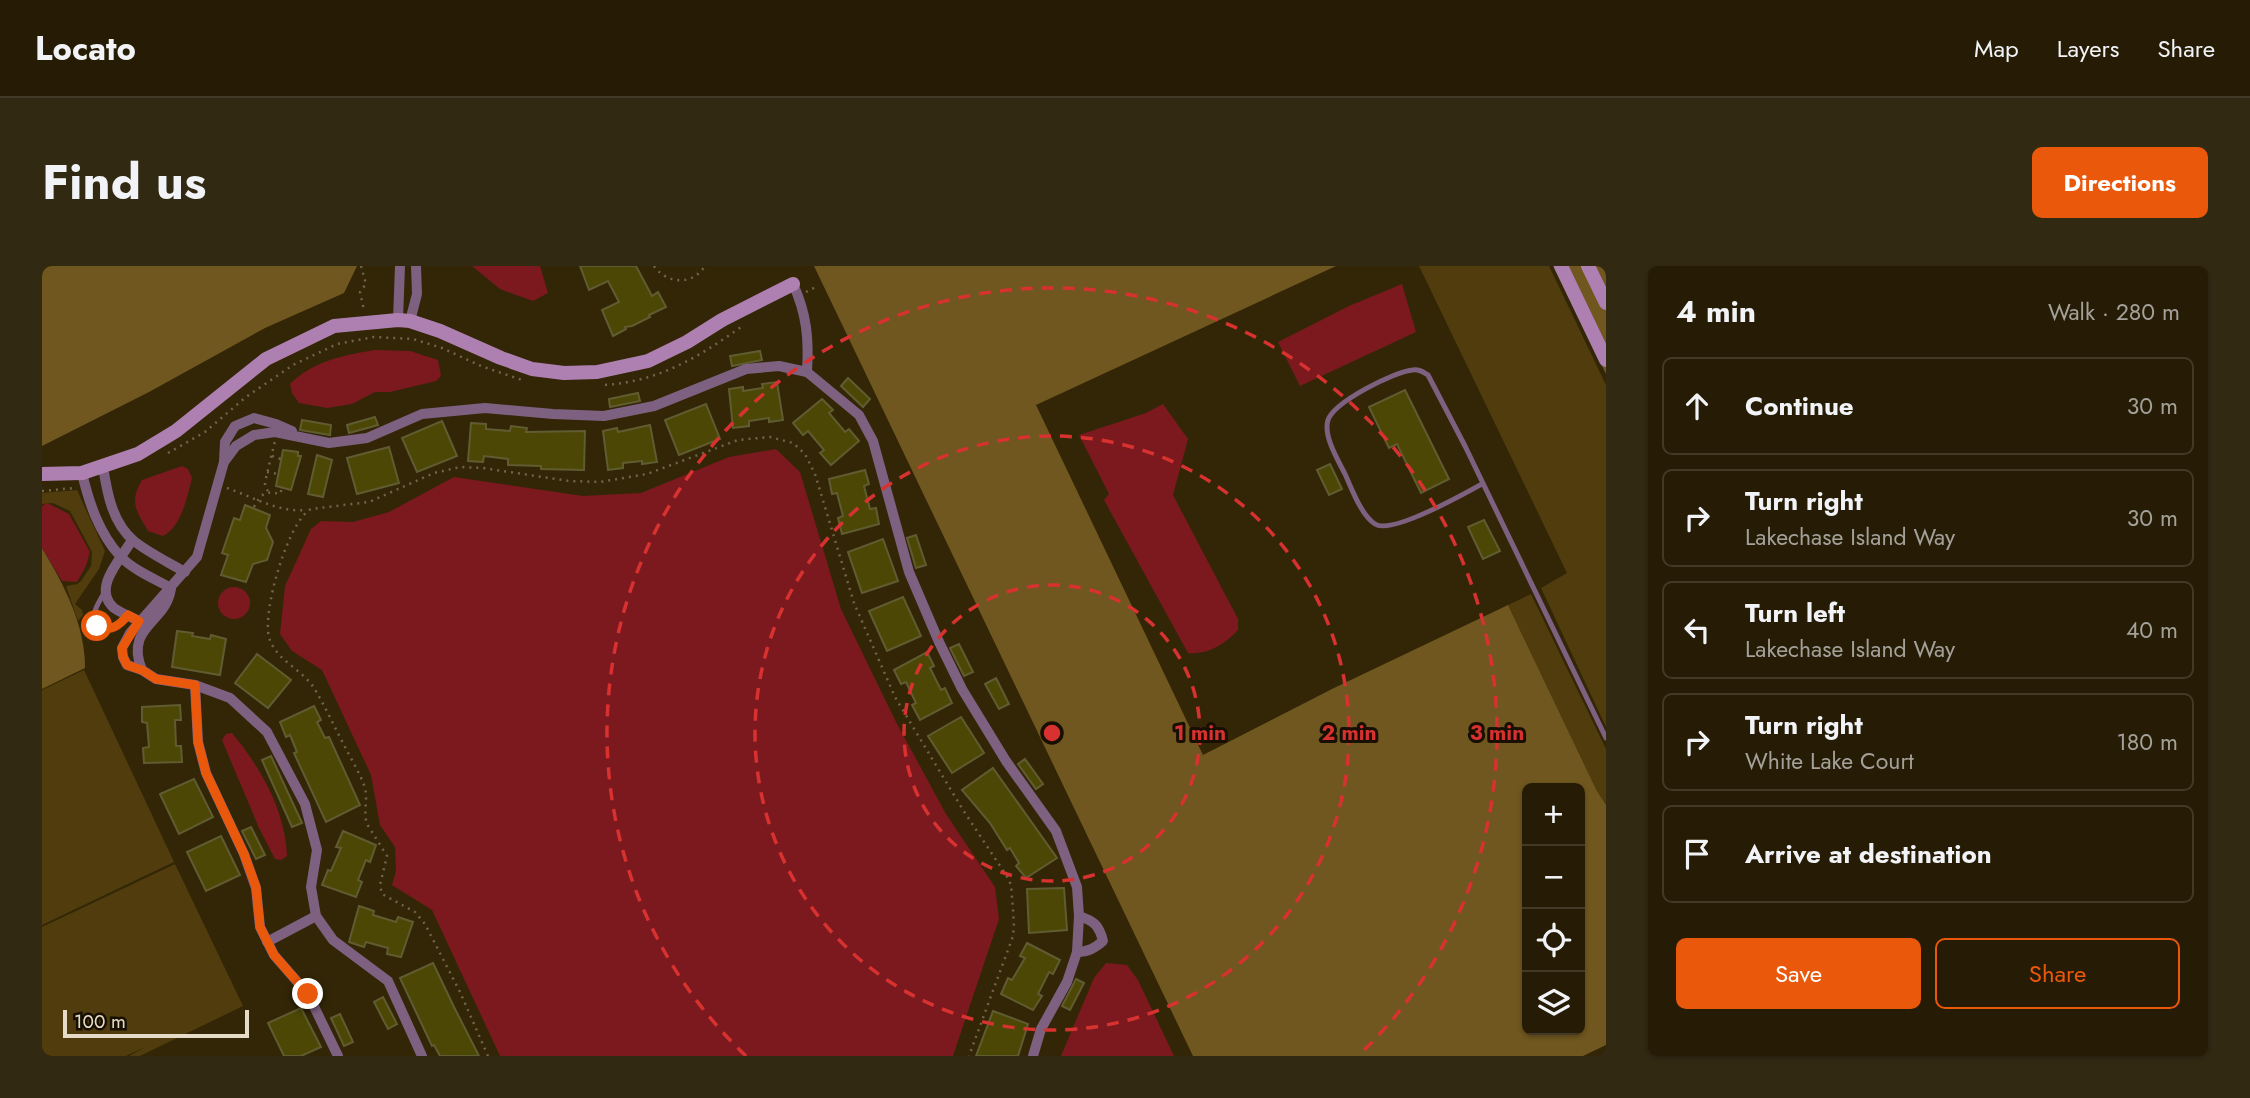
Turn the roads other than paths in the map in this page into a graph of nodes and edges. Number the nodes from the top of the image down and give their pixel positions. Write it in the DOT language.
graph roads {
  1 [pos="1561,266"];
  2 [pos="1588,266"];
  3 [pos="400,268"];
  4 [pos="416,268"];
  5 [pos="796,290"];
  6 [pos="1606,303"];
  7 [pos="404,321"];
  8 [pos="1606,360"];
  9 [pos="807,372"];
  10 [pos="305,438"];
  11 [pos="223,462"];
  12 [pos="103,467"];
  13 [pos="42,474"];
  14 [pos="83,479"];
  15 [pos="1482,484"];
  16 [pos="132,540"];
  17 [pos="122,558"];
  18 [pos="185,572"];
  19 [pos="171,588"];
  20 [pos="106,591"];
  21 [pos="128,615"];
  22 [pos="141,625"];
  23 [pos="142,670"];
  24 [pos="195,685"];
  25 [pos="1606,738"];
  26 [pos="316,916"];
  27 [pos="1079,916"];
  28 [pos="267,942"];
  29 [pos="1077,952"];
  30 [pos="338,1056"];
  31 [pos="422,1056"];
  32 [pos="1033,1056"];
  1 -- 8 [label="street"];
  2 -- 6 [label="street"];
  3 -- 4 [label="lane"];
  3 -- 7 [label="street"];
  4 -- 7 [label="street"];
  5 -- 7 [label="street"];
  5 -- 9 [label="street"];
  7 -- 12 [label="street"];
  9 -- 10 [label="street"];
  9 -- 27 [label="street"];
  10 -- 11 [label="street"];
  10 -- 11 [label="street"];
  11 -- 18 [label="street"];
  12 -- 14 [label="street"];
  12 -- 16 [label="street"];
  13 -- 14 [label="street"];
  14 -- 17 [label="street"];
  15 -- 15 [label="lane"];
  15 -- 25 [label="lane"];
  16 -- 17 [label="street"];
  16 -- 18 [label="street"];
  17 -- 19 [label="street"];
  17 -- 20 [label="street"];
  18 -- 19 [label="street"];
  19 -- 22 [label="street"];
  20 -- 21 [label="street"];
  20 -- 21 [label="lane"];
  21 -- 22 [label="street"];
  22 -- 23 [label="street"];
  22 -- 23 [label="street"];
  23 -- 24 [label="street"];
  24 -- 26 [label="street"];
  24 -- 28 [label="street"];
  26 -- 28 [label="street"];
  26 -- 31 [label="street"];
  27 -- 29 [label="street"];
  27 -- 29 [label="street"];
  28 -- 30 [label="street"];
  29 -- 32 [label="street"];
}
